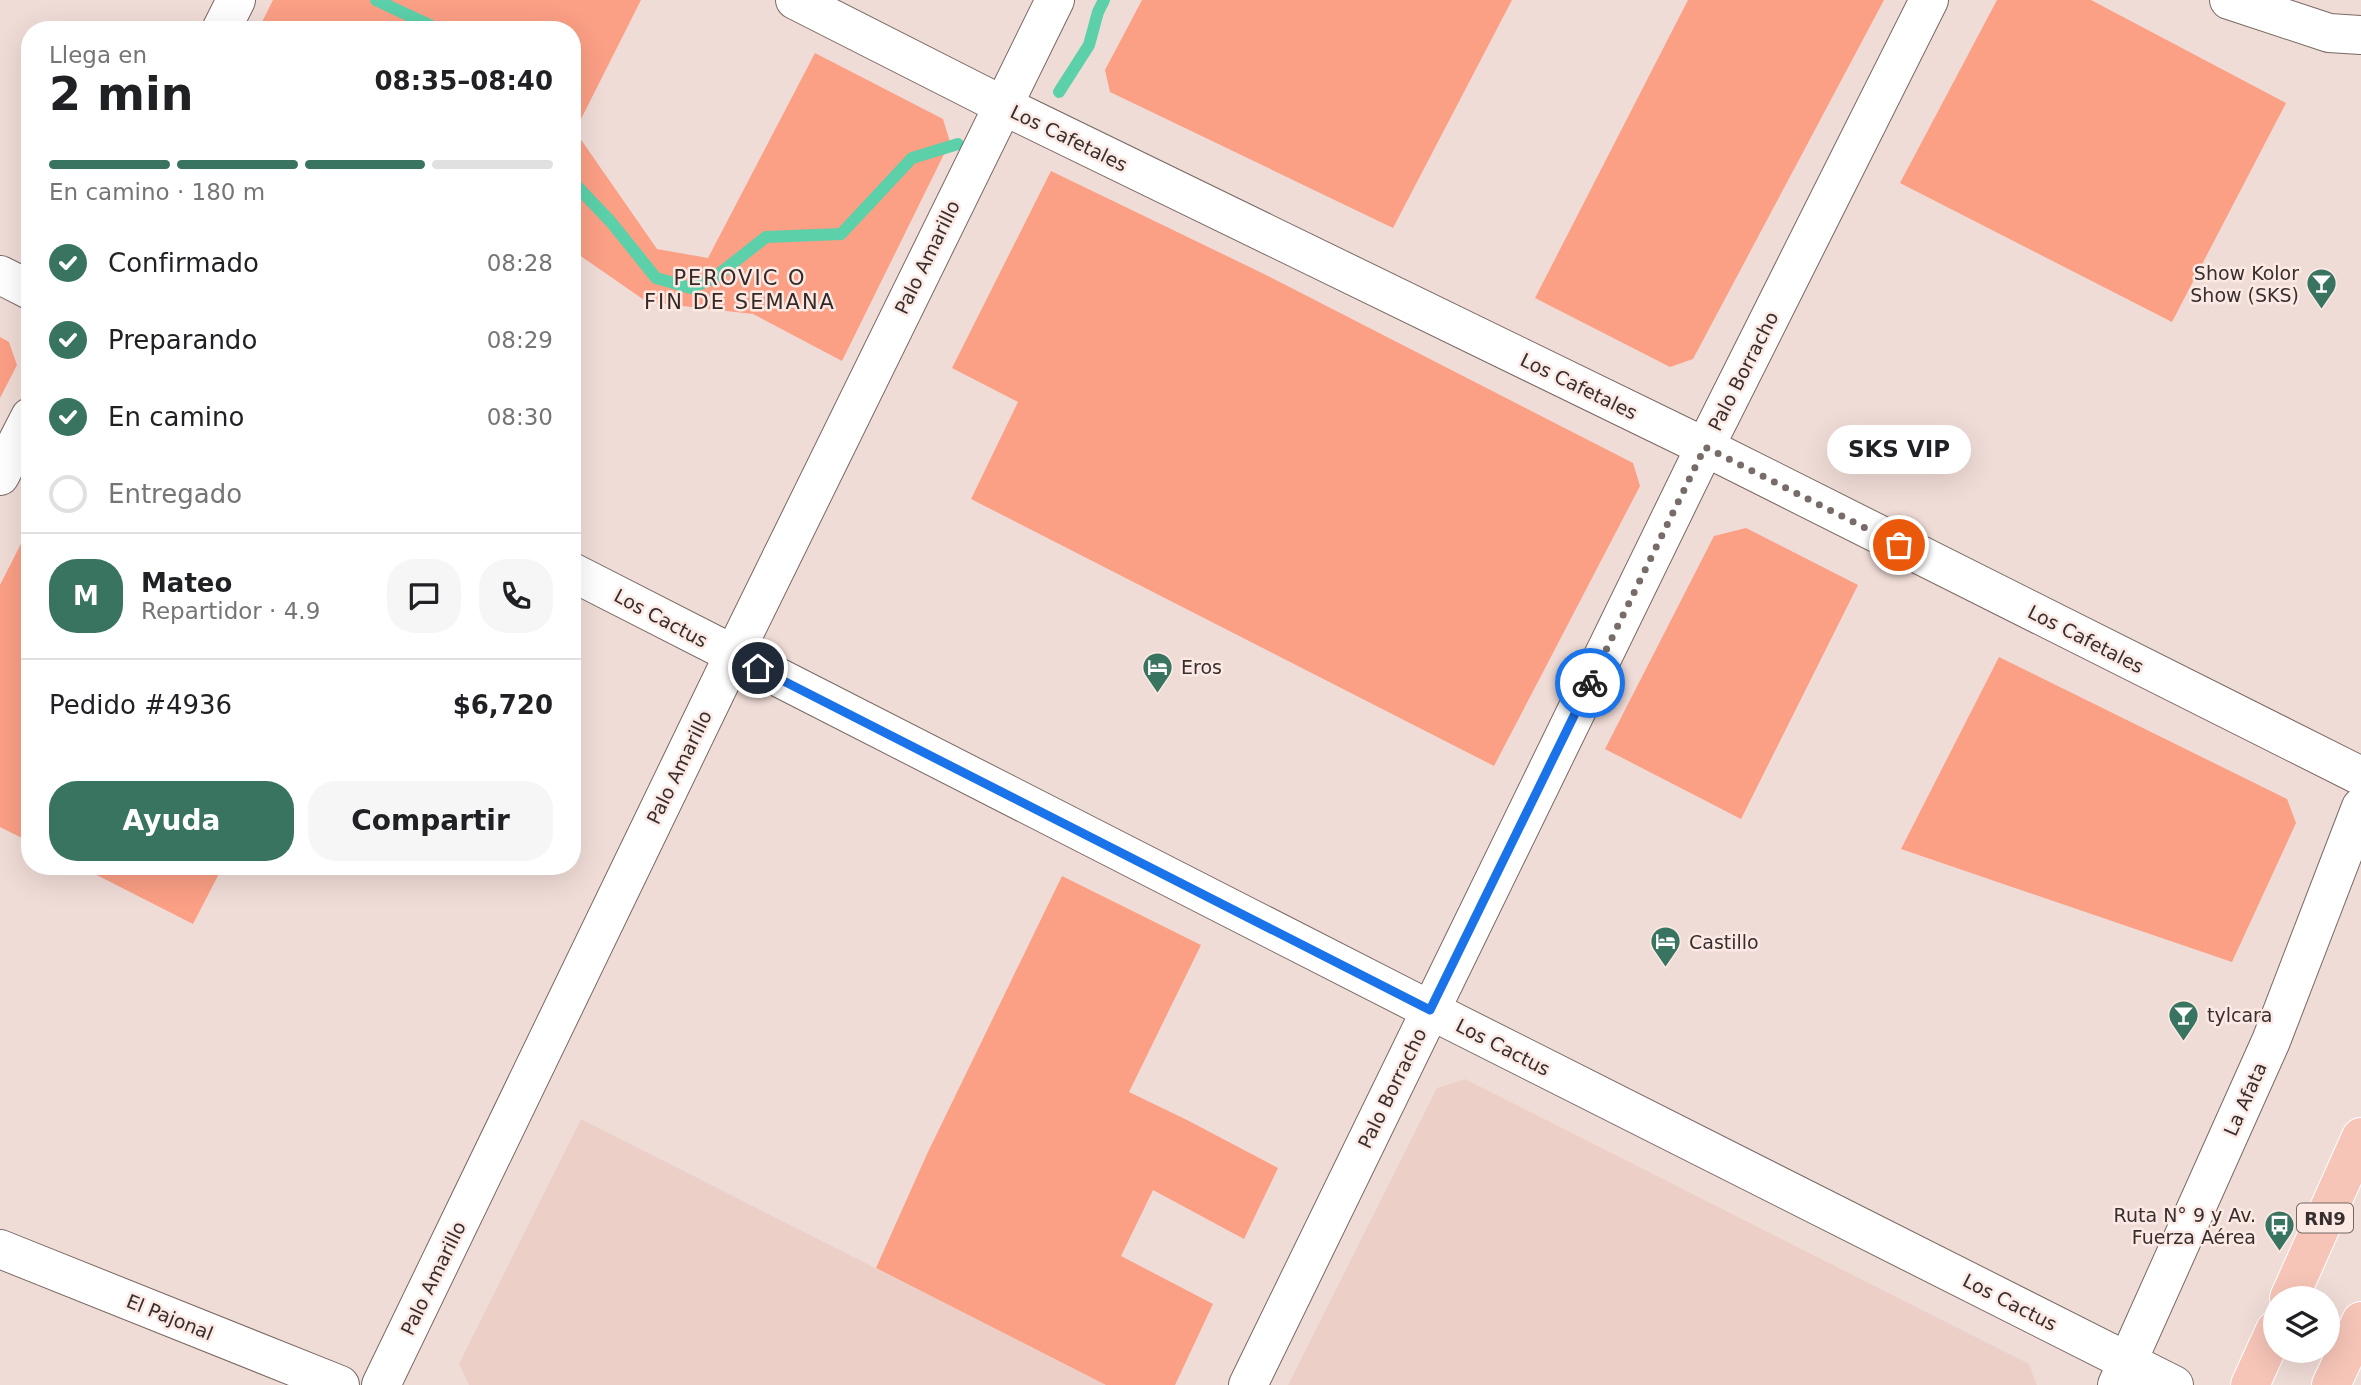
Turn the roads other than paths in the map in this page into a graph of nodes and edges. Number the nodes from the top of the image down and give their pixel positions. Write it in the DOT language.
graph roads {
  1 [pos="236,0"];
  2 [pos="795,0"];
  3 [pos="1055,0"];
  4 [pos="1929,0"];
  5 [pos="2229,0"];
  6 [pos="226,21"];
  7 [pos="2345,34"];
  8 [pos="2361,54"];
  9 [pos="1002,105"];
  10 [pos="0,275"];
  11 [pos="21,286"];
  12 [pos="21,435"];
  13 [pos="1705,447"];
  14 [pos="0,476"];
  15 [pos="581,577"];
  16 [pos="733,656"];
  17 [pos="2361,776"];
  18 [pos="2361,807"];
  19 [pos="1430,1010"];
  20 [pos="2361,1137"];
  21 [pos="0,1249"];
  22 [pos="2294,1286"];
  23 [pos="2361,1321"];
  24 [pos="2263,1356"];
  25 [pos="2122,1373"];
  26 [pos="340,1385"];
  27 [pos="381,1385"];
  28 [pos="1248,1385"];
  29 [pos="2174,1385"];
  30 [pos="2250,1385"];
  31 [pos="2331,1385"];
  1 -- 6 [label="street"];
  2 -- 9 [label="street, Los Cafetales"];
  3 -- 9 [label="street, Palo Amarillo"];
  4 -- 13 [label="street, Palo Borracho"];
  5 -- 7 [label="street"];
  7 -- 8 [label="street"];
  9 -- 13 [label="street, Los Cafetales"];
  9 -- 16 [label="street, Palo Amarillo"];
  10 -- 11 [label="street"];
  12 -- 14 [label="street"];
  13 -- 17 [label="street, Los Cafetales"];
  13 -- 19 [label="street, Palo Borracho"];
  15 -- 16 [label="street, Los Cactus"];
  16 -- 19 [label="street, Los Cactus"];
  16 -- 27 [label="street, Palo Amarillo"];
  18 -- 25 [label="street, La Afata"];
  19 -- 25 [label="street, Los Cactus"];
  19 -- 28 [label="street, Palo Borracho"];
  20 -- 22 [label="main road, RN9"];
  21 -- 26 [label="street, El Pajonal"];
  23 -- 31 [label="main road"];
  24 -- 30 [label="main road"];
  25 -- 29 [label="street, Los Cactus"];
}
